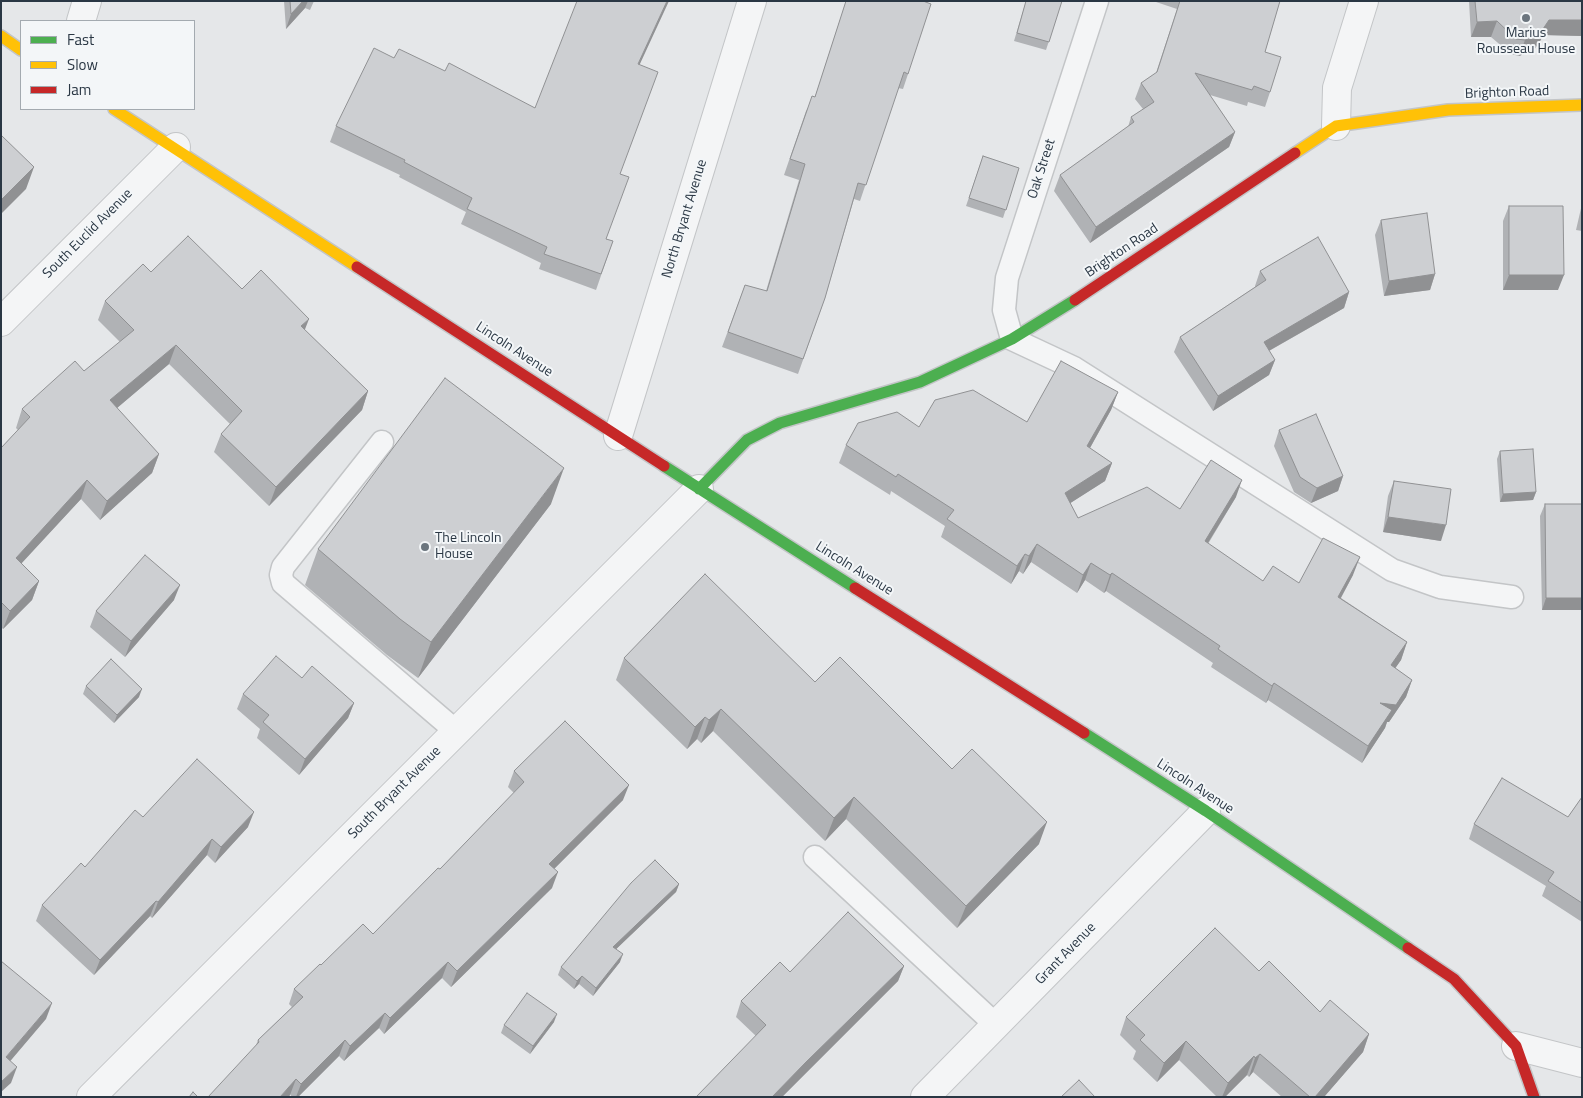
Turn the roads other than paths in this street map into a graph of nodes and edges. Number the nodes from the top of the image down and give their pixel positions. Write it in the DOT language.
graph roads {
  1 [pos="87,1"];
  2 [pos="752,1"];
  3 [pos="1097,1"];
  4 [pos="1364,1"];
  5 [pos="81,20"];
  6 [pos="1,36"];
  7 [pos="20,49"];
  8 [pos="1582,105"];
  9 [pos="116,110"];
  10 [pos="1336,126"];
  11 [pos="176,147"];
  12 [pos="1,322"];
  13 [pos="1012,339"];
  14 [pos="618,436"];
  15 [pos="382,442"];
  16 [pos="699,489"];
  17 [pos="1512,597"];
  18 [pos="457,732"];
  19 [pos="1206,811"];
  20 [pos="815,857"];
  21 [pos="996,1025"];
  22 [pos="1516,1046"];
  23 [pos="1582,1063"];
  24 [pos="91,1097"];
  25 [pos="926,1097"];
  26 [pos="1534,1097"];
  1 -- 5 [label="street"];
  2 -- 14 [label="street, North Bryant Avenue"];
  3 -- 13 [label="lane, Oak Street"];
  4 -- 10 [label="street"];
  6 -- 7 [label="street"];
  8 -- 10 [label="street, Brighton Road"];
  9 -- 11 [label="street, Lincoln Avenue"];
  10 -- 13 [label="street, Brighton Road"];
  11 -- 12 [label="street, South Euclid Avenue"];
  11 -- 14 [label="street, Lincoln Avenue"];
  13 -- 16 [label="street, Brighton Road"];
  13 -- 17 [label="lane"];
  14 -- 16 [label="street, Lincoln Avenue"];
  15 -- 18 [label="lane"];
  16 -- 18 [label="street, South Bryant Avenue"];
  16 -- 19 [label="street, Lincoln Avenue"];
  18 -- 24 [label="street, South Bryant Avenue"];
  19 -- 21 [label="street, Grant Avenue"];
  19 -- 22 [label="street, Lincoln Avenue"];
  20 -- 21 [label="lane"];
  21 -- 25 [label="street, Grant Avenue"];
  22 -- 23 [label="street"];
  22 -- 26 [label="street, Lincoln Avenue"];
}
